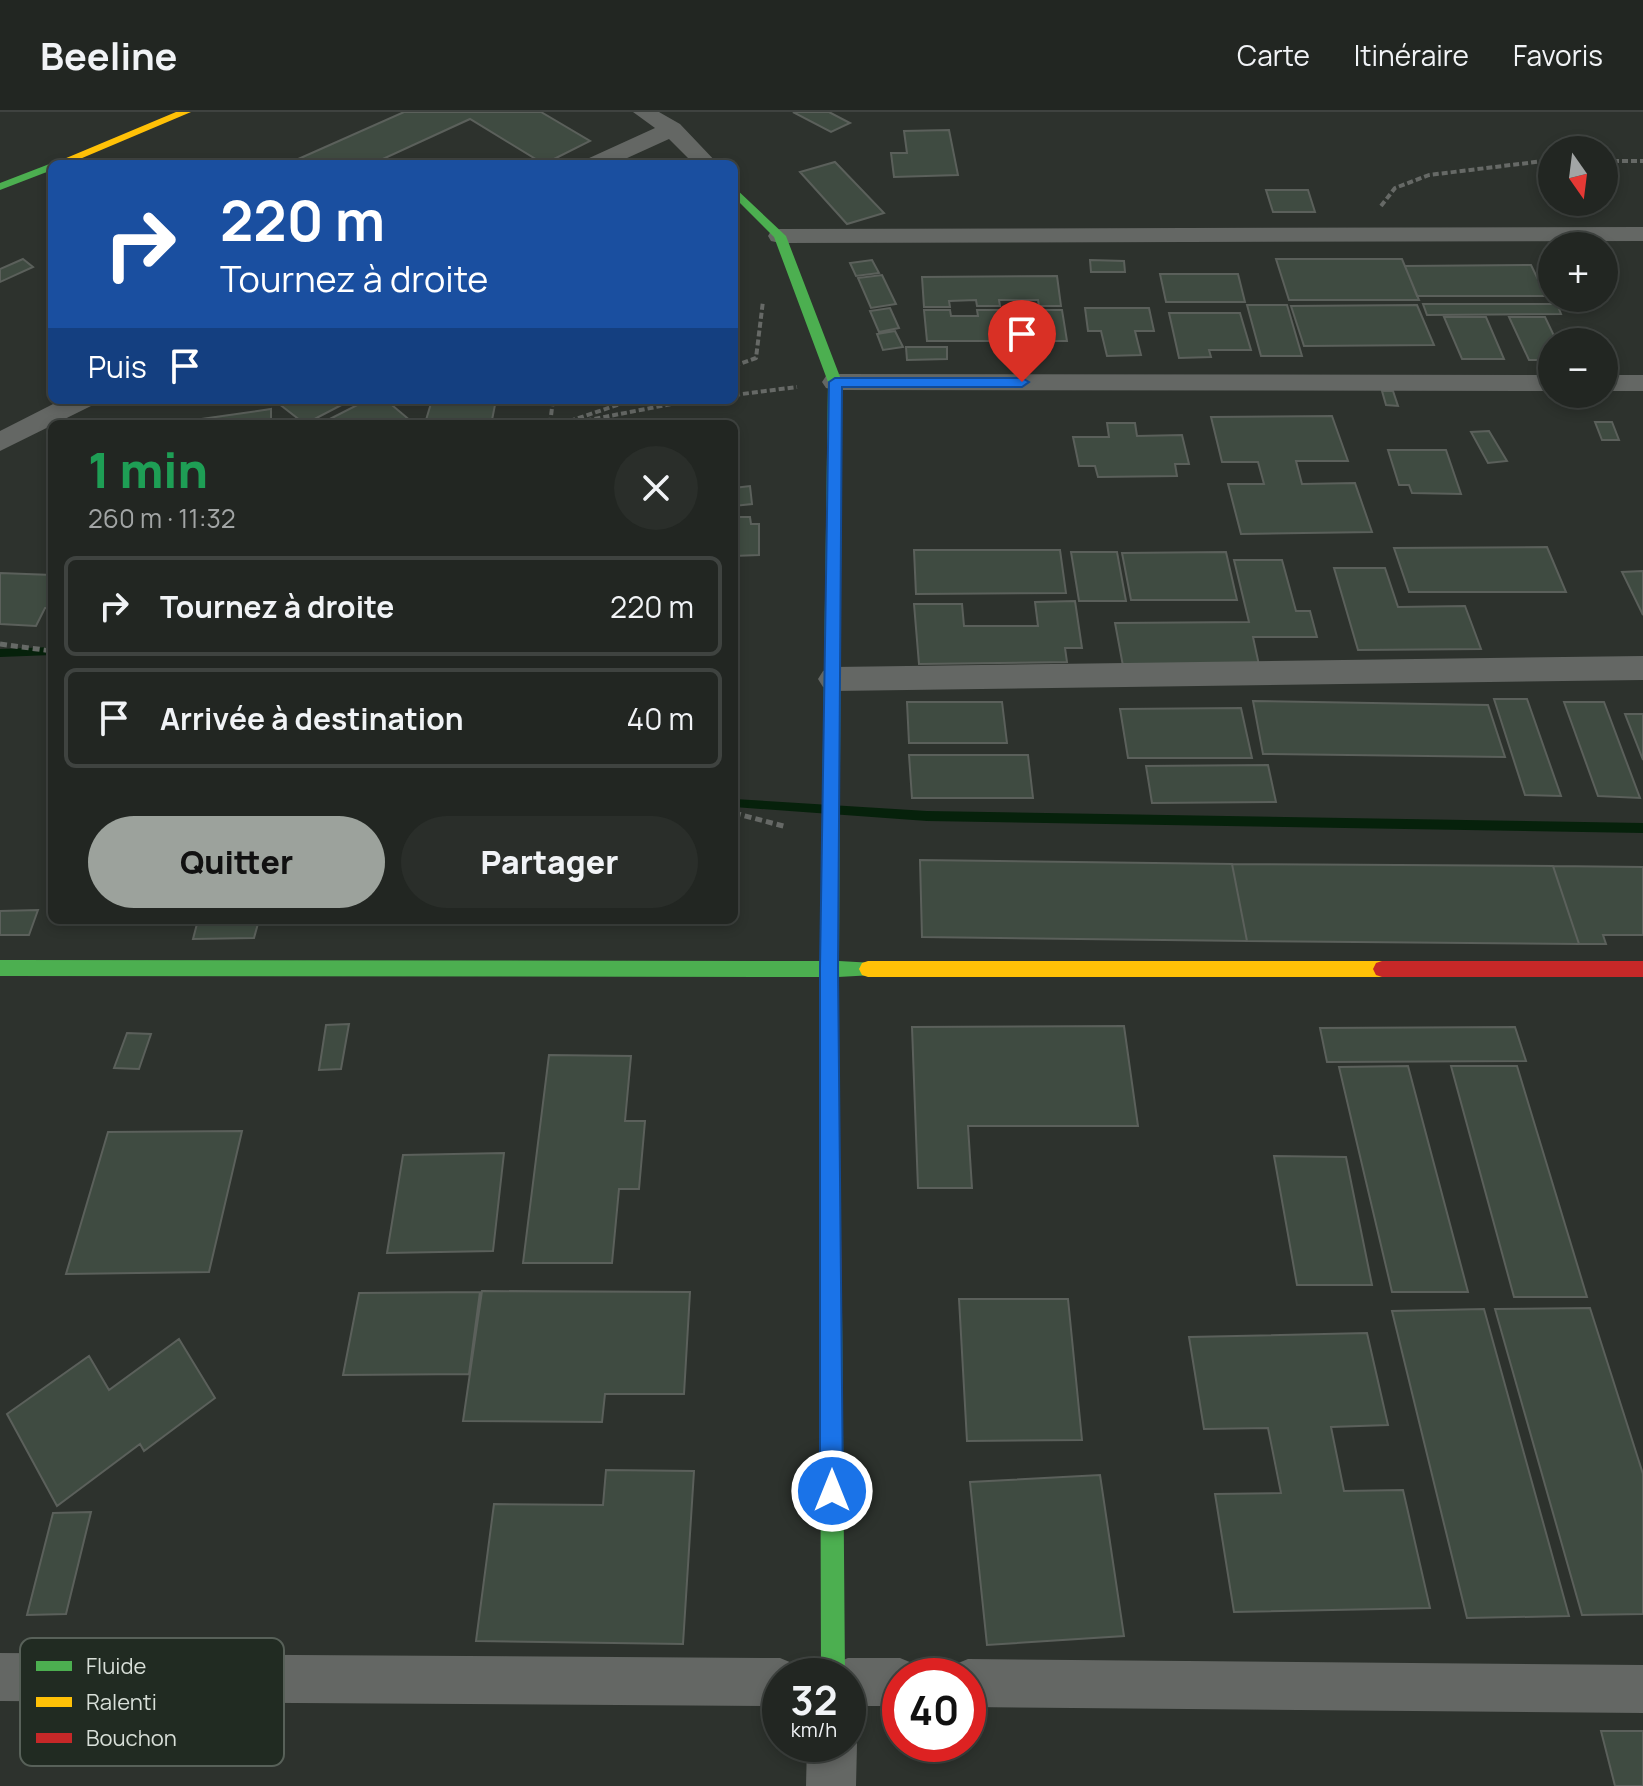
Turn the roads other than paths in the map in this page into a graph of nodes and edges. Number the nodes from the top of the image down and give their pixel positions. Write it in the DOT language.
graph roads {
  1 [pos="186,112"];
  2 [pos="644,112"];
  3 [pos="672,129"];
  4 [pos="68,160"];
  5 [pos="604,160"];
  6 [pos="703,160"];
  7 [pos="48,168"];
  8 [pos="0,187"];
  9 [pos="738,194"];
  10 [pos="1643,234"];
  11 [pos="780,236"];
  12 [pos="835,382"];
  13 [pos="1538,383"];
  14 [pos="1618,383"];
  15 [pos="1643,383"];
  16 [pos="74,404"];
  17 [pos="0,442"];
  18 [pos="1643,668"];
  19 [pos="834,679"];
  20 [pos="0,968"];
  21 [pos="829,968"];
  22 [pos="1643,969"];
  23 [pos="833,1658"];
  24 [pos="0,1677"];
  25 [pos="20,1677"];
  26 [pos="284,1679"];
  27 [pos="762,1682"];
  28 [pos="986,1683"];
  29 [pos="1643,1689"];
  30 [pos="832,1762"];
  31 [pos="831,1786"];
  1 -- 4 [label="street"];
  2 -- 3 [label="street"];
  3 -- 5 [label="street"];
  3 -- 6 [label="street"];
  7 -- 8 [label="street"];
  9 -- 11 [label="street"];
  10 -- 11 [label="street"];
  11 -- 12 [label="street"];
  12 -- 13 [label="street"];
  12 -- 19 [label="street"];
  14 -- 15 [label="street"];
  16 -- 17 [label="street"];
  18 -- 19 [label="street"];
  19 -- 21 [label="street"];
  20 -- 21 [label="street"];
  21 -- 22 [label="street"];
  21 -- 23 [label="street"];
  24 -- 25 [label="street"];
  26 -- 27 [label="street"];
  28 -- 29 [label="street"];
  30 -- 31 [label="street"];
}
